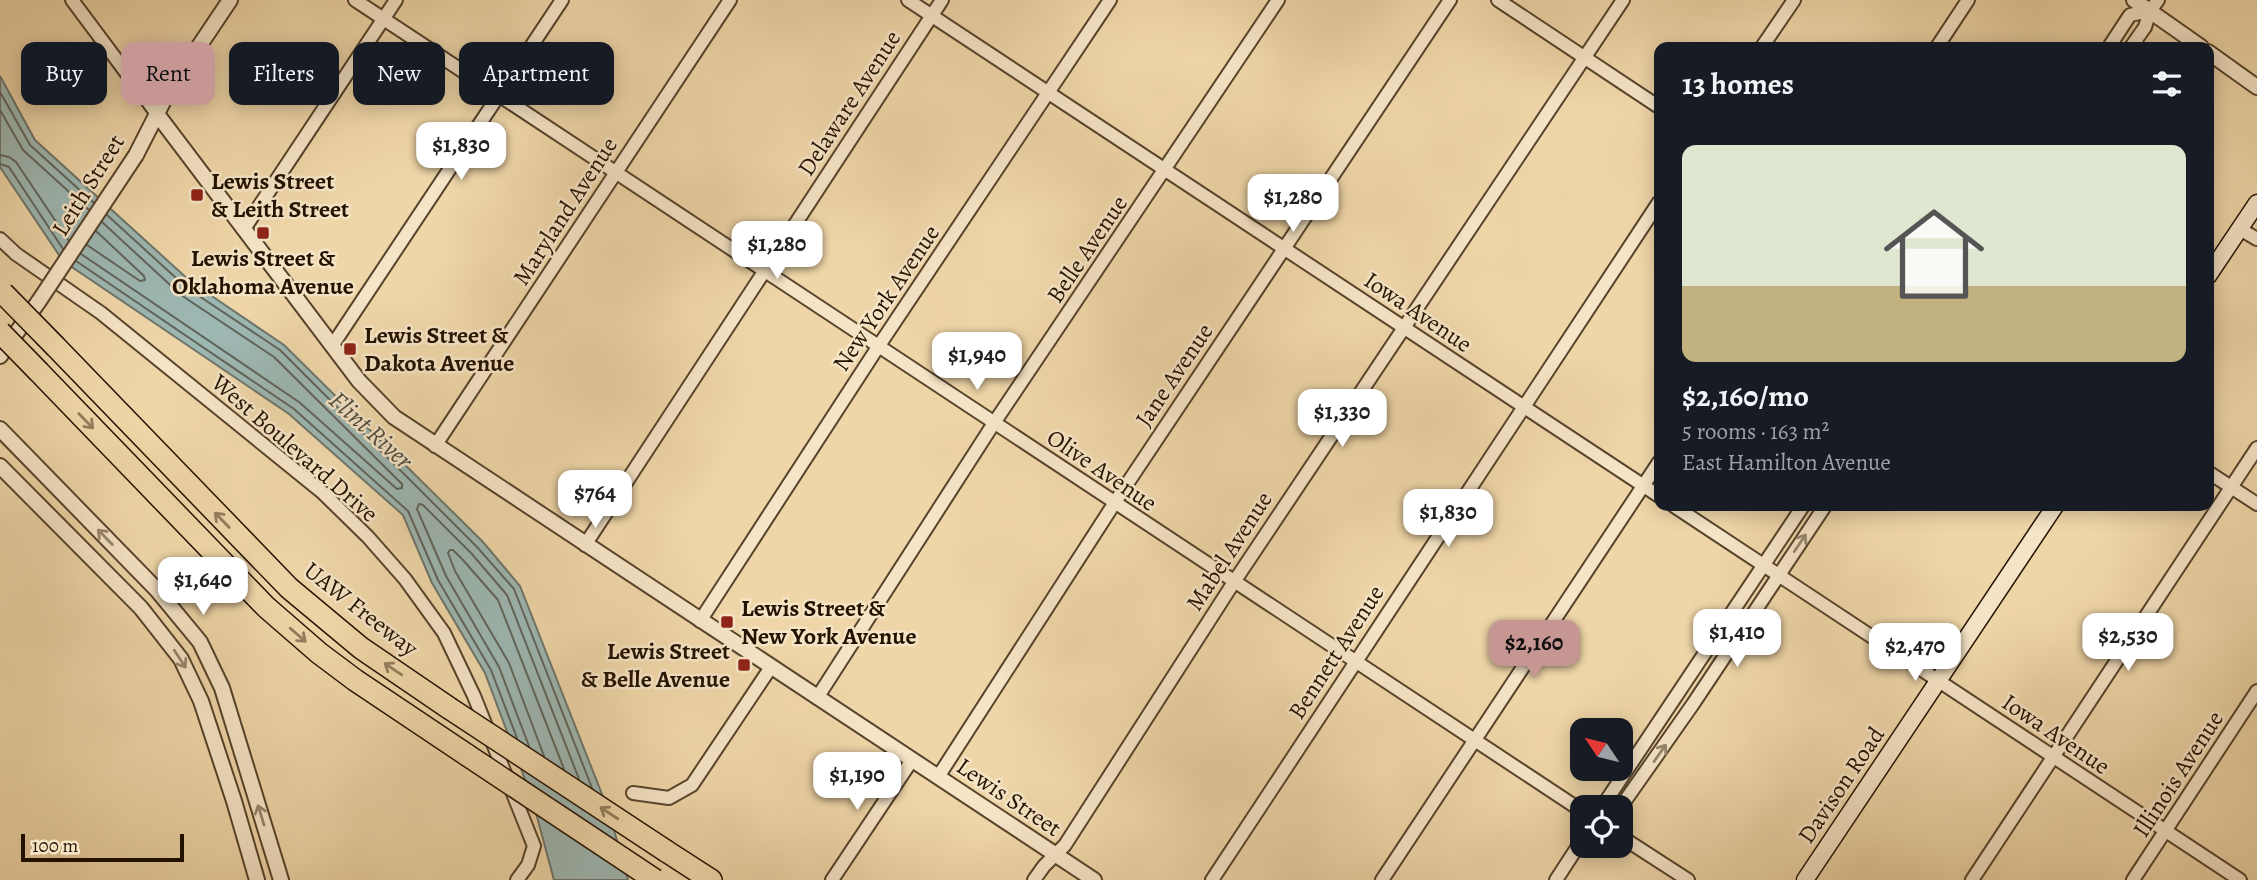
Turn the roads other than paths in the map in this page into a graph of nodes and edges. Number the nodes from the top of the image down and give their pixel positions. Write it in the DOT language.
graph roads {
  1 [pos="72,0"];
  2 [pos="230,0"];
  3 [pos="355,0"];
  4 [pos="396,0"];
  5 [pos="562,0"];
  6 [pos="730,0"];
  7 [pos="908,0"];
  8 [pos="943,0"];
  9 [pos="1110,0"];
  10 [pos="1278,0"];
  11 [pos="1450,0"];
  12 [pos="1498,0"];
  13 [pos="1623,0"];
  14 [pos="1794,0"];
  15 [pos="1968,0"];
  16 [pos="2134,0"];
  17 [pos="2154,6"];
  18 [pos="932,16"];
  19 [pos="383,19"];
  20 [pos="534,42"];
  21 [pos="1765,42"];
  22 [pos="1940,42"];
  23 [pos="2112,42"];
  24 [pos="2134,42"];
  25 [pos="2195,42"];
  26 [pos="2214,56"];
  27 [pos="1584,58"];
  28 [pos="459,69"];
  29 [pos="2257,87"];
  30 [pos="1048,93"];
  31 [pos="1654,104"];
  32 [pos="493,105"];
  33 [pos="513,105"];
  34 [pos="157,114"];
  35 [pos="1165,171"];
  36 [pos="615,172"];
  37 [pos="2257,203"];
  38 [pos="1654,209"];
  39 [pos="244,229"];
  40 [pos="2240,229"];
  41 [pos="0,239"];
  42 [pos="2257,239"];
  43 [pos="1284,248"];
  44 [pos="2214,267"];
  45 [pos="764,270"];
  46 [pos="2,291"];
  47 [pos="1403,327"];
  48 [pos="0,332"];
  49 [pos="332,346"];
  50 [pos="878,347"];
  51 [pos="0,356"];
  52 [pos="1522,407"];
  53 [pos="994,423"];
  54 [pos="0,429"];
  55 [pos="435,446"];
  56 [pos="2257,447"];
  57 [pos="0,466"];
  58 [pos="1654,470"];
  59 [pos="2214,475"];
  60 [pos="1643,486"];
  61 [pos="2231,487"];
  62 [pos="1654,493"];
  63 [pos="1114,503"];
  64 [pos="2257,504"];
  65 [pos="1682,511"];
  66 [pos="1799,511"];
  67 [pos="1822,511"];
  68 [pos="2052,511"];
  69 [pos="585,545"];
  70 [pos="1763,565"];
  71 [pos="1779,576"];
  72 [pos="1234,582"];
  73 [pos="700,621"];
  74 [pos="1354,662"];
  75 [pos="771,667"];
  76 [pos="1938,681"];
  77 [pos="2257,691"];
  78 [pos="1678,695"];
  79 [pos="817,698"];
  80 [pos="1693,705"];
  81 [pos="1473,741"];
  82 [pos="2053,757"];
  83 [pos="912,760"];
  84 [pos="938,777"];
  85 [pos="633,793"];
  86 [pos="1610,795"];
  87 [pos="1629,795"];
  88 [pos="1570,803"];
  89 [pos="2165,832"];
  90 [pos="1633,845"];
  91 [pos="1055,855"];
  92 [pos="1570,858"];
  93 [pos="1683,879"];
  94 [pos="257,880"];
  95 [pos="281,880"];
  96 [pos="517,880"];
  97 [pos="655,880"];
  98 [pos="711,880"];
  99 [pos="832,880"];
  100 [pos="1034,880"];
  101 [pos="1094,880"];
  102 [pos="1212,880"];
  103 [pos="1382,880"];
  104 [pos="1556,880"];
  105 [pos="1805,880"];
  106 [pos="1972,880"];
  107 [pos="2133,880"];
  108 [pos="2240,880"];
  1 -- 34 [label="street, Lewis Street"];
  2 -- 34 [label="street, Leith Street"];
  3 -- 19 [label="street, Olive Avenue"];
  4 -- 19 [label="street"];
  5 -- 20 [label="street"];
  6 -- 36 [label="street, Maryland Avenue"];
  7 -- 18 [label="street, Iowa Avenue"];
  8 -- 18 [label="street, Delaware Avenue"];
  9 -- 30 [label="street, New York Avenue"];
  10 -- 35 [label="street, Belle Avenue"];
  11 -- 43 [label="street, Jane Avenue"];
  12 -- 27 [label="street"];
  13 -- 27 [label="street, Mabel Avenue"];
  14 -- 21 [label="street"];
  15 -- 22 [label="street"];
  16 -- 17 [label="street"];
  17 -- 23 [label="street"];
  17 -- 24 [label="street"];
  17 -- 25 [label="street"];
  18 -- 30 [label="street, Iowa Avenue"];
  18 -- 45 [label="street, Delaware Avenue"];
  19 -- 28 [label="street, Olive Avenue"];
  19 -- 39 [label="street"];
  26 -- 29 [label="street"];
  27 -- 31 [label="street"];
  27 -- 47 [label="street, Mabel Avenue"];
  30 -- 35 [label="street, Iowa Avenue"];
  30 -- 50 [label="street, New York Avenue"];
  32 -- 49 [label="street"];
  33 -- 36 [label="street, Olive Avenue"];
  34 -- 39 [label="street, Lewis Street"];
  34 -- 51 [label="street, Leith Street, bridge"];
  35 -- 43 [label="street, Iowa Avenue"];
  35 -- 53 [label="street, Belle Avenue"];
  36 -- 45 [label="street, Olive Avenue"];
  36 -- 55 [label="street, Maryland Avenue"];
  37 -- 40 [label="main road"];
  38 -- 52 [label="street, Bennett Avenue"];
  39 -- 49 [label="street, Lewis Street"];
  40 -- 42 [label="street"];
  40 -- 44 [label="main road"];
  41 -- 96 [label="street, West Boulevard Drive"];
  43 -- 47 [label="street, Iowa Avenue"];
  43 -- 63 [label="street, Jane Avenue"];
  45 -- 50 [label="street, Olive Avenue"];
  45 -- 69 [label="street, Delaware Avenue"];
  98 -- 46 [label="highway, UAW Freeway, one-way, bridge"];
  47 -- 52 [label="street, Iowa Avenue"];
  47 -- 72 [label="street, Mabel Avenue"];
  48 -- 97 [label="highway, one-way, bridge"];
  49 -- 55 [label="street, Lewis Street"];
  50 -- 53 [label="street, Olive Avenue"];
  50 -- 73 [label="street, New York Avenue"];
  52 -- 60 [label="street, Iowa Avenue"];
  52 -- 74 [label="street, Bennett Avenue"];
  53 -- 63 [label="street, Olive Avenue"];
  53 -- 79 [label="street, Belle Avenue"];
  95 -- 54 [label="street, one-way"];
  55 -- 69 [label="street, Lewis Street"];
  56 -- 61 [label="street"];
  57 -- 94 [label="street, one-way"];
  58 -- 60 [label="street"];
  59 -- 61 [label="street"];
  60 -- 62 [label="street, Iowa Avenue"];
  60 -- 81 [label="street"];
  61 -- 64 [label="street"];
  61 -- 82 [label="street"];
  63 -- 72 [label="street, Olive Avenue"];
  63 -- 84 [label="street, Jane Avenue"];
  65 -- 70 [label="street, Iowa Avenue"];
  66 -- 70 [label="street"];
  71 -- 67 [label="street, one-way"];
  68 -- 76 [label="main road, Davison Road"];
  69 -- 73 [label="street, Lewis Street"];
  70 -- 71 [label="street, Iowa Avenue"];
  70 -- 78 [label="street"];
  71 -- 76 [label="street, Iowa Avenue"];
  71 -- 80 [label="street"];
  72 -- 74 [label="street, Olive Avenue"];
  72 -- 91 [label="street, Mabel Avenue"];
  73 -- 75 [label="street, Lewis Street"];
  74 -- 81 [label="street, Olive Avenue"];
  74 -- 102 [label="street, Bennett Avenue"];
  75 -- 79 [label="street, Lewis Street"];
  75 -- 85 [label="street"];
  76 -- 82 [label="street, Iowa Avenue"];
  76 -- 105 [label="main road, Davison Road"];
  77 -- 89 [label="street, Illinois Avenue"];
  78 -- 80 [label="street"];
  78 -- 86 [label="street"];
  79 -- 83 [label="street, Lewis Street"];
  87 -- 80 [label="street, one-way"];
  81 -- 88 [label="street, Olive Avenue"];
  81 -- 103 [label="street"];
  82 -- 89 [label="street, Iowa Avenue"];
  82 -- 106 [label="street"];
  83 -- 84 [label="street, Lewis Street"];
  83 -- 99 [label="street"];
  84 -- 91 [label="street, Lewis Street"];
  89 -- 107 [label="street, Illinois Avenue"];
  89 -- 108 [label="street, Iowa Avenue"];
  90 -- 93 [label="street"];
  91 -- 100 [label="street, Mabel Avenue"];
  91 -- 101 [label="street, Lewis Street"];
  92 -- 104 [label="street"];
}
